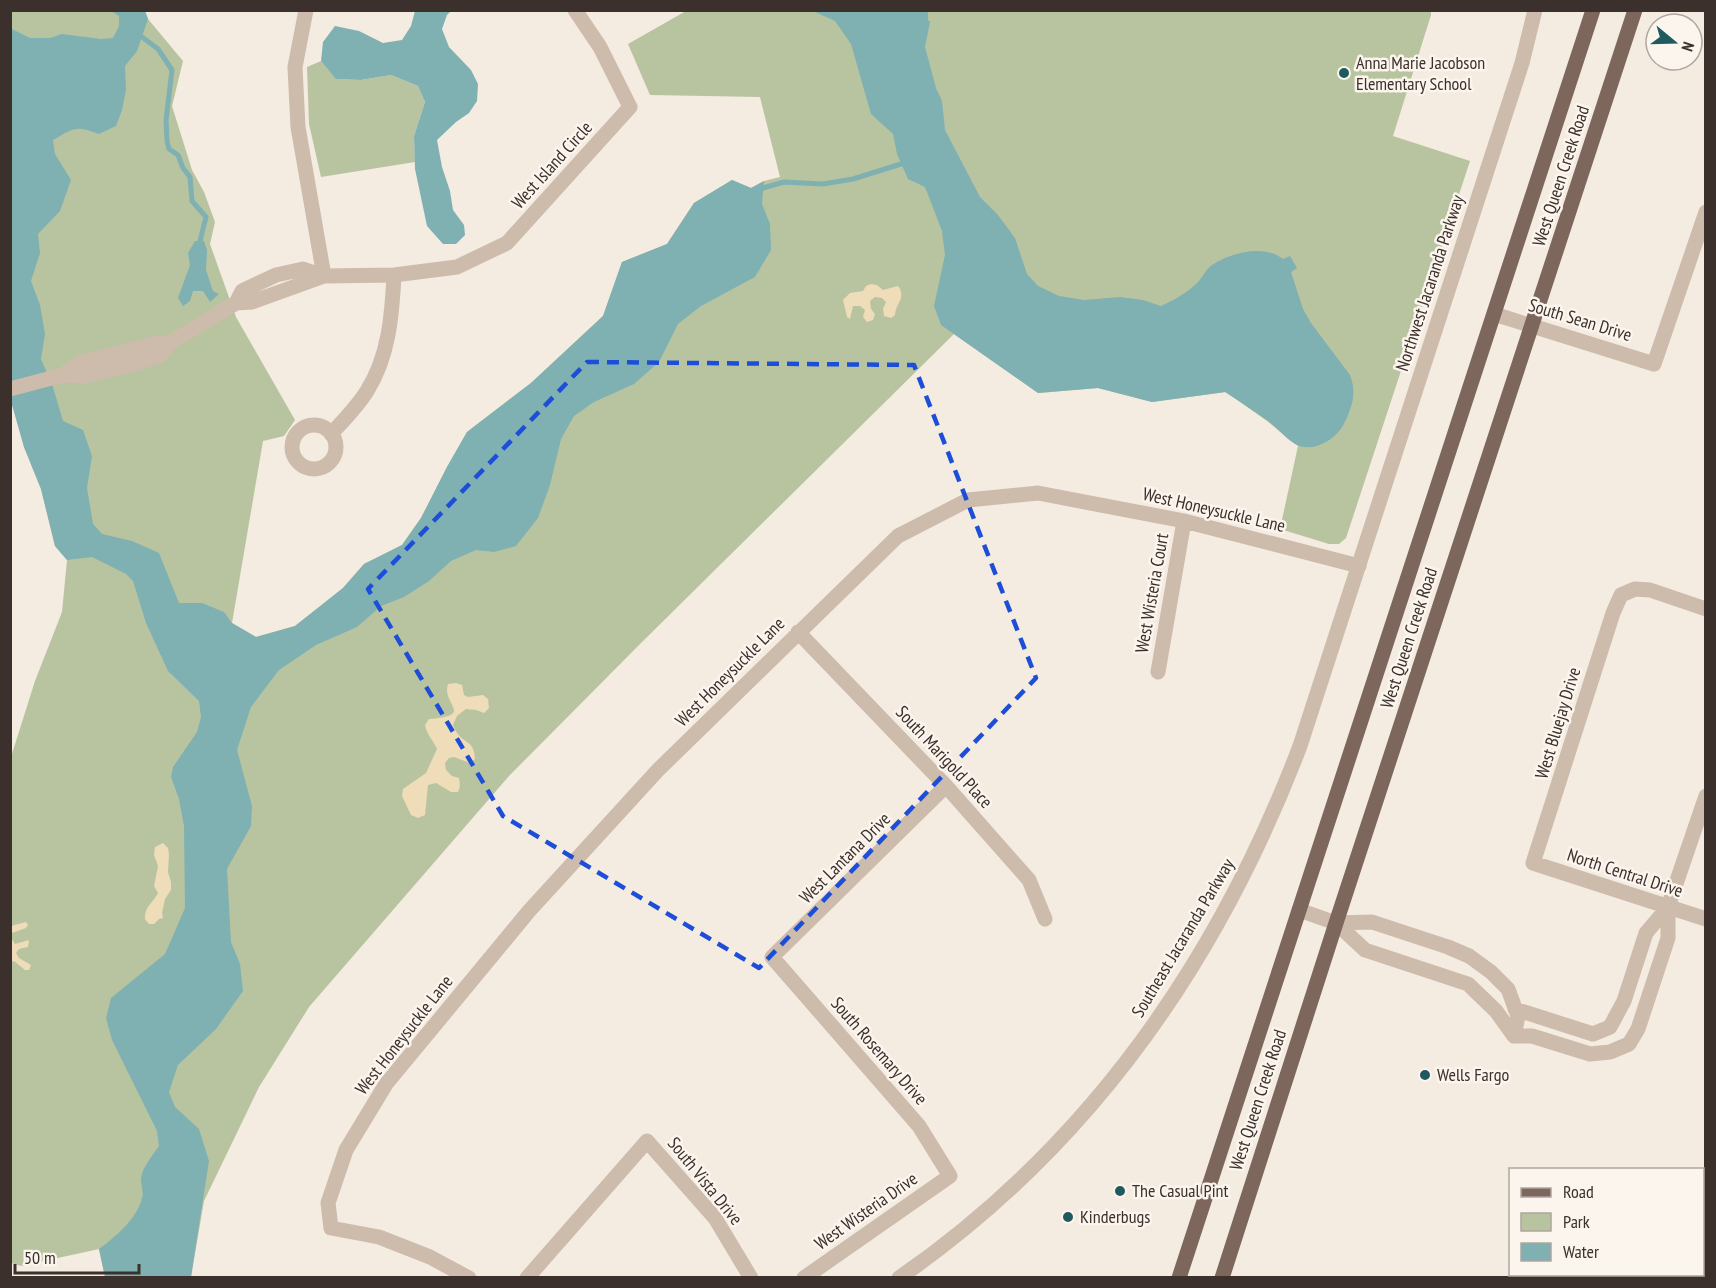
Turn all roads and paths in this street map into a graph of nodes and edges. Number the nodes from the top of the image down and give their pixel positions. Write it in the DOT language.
graph roads {
  1 [pos="306,10"];
  2 [pos="575,10"];
  3 [pos="1535,10"];
  4 [pos="1593,10"];
  5 [pos="1635,10"];
  6 [pos="1706,212"];
  7 [pos="394,275"];
  8 [pos="324,276"];
  9 [pos="1494,314"];
  10 [pos="1533,326"];
  11 [pos="10,389"];
  12 [pos="332,434"];
  13 [pos="1184,521"];
  14 [pos="1359,566"];
  15 [pos="1706,609"];
  16 [pos="798,632"];
  17 [pos="1158,672"];
  18 [pos="946,786"];
  19 [pos="1706,796"];
  20 [pos="1533,863"];
  21 [pos="1668,907"];
  22 [pos="1299,910"];
  23 [pos="1045,919"];
  24 [pos="1706,919"];
  25 [pos="1336,923"];
  26 [pos="772,957"];
  27 [pos="1515,1009"];
  28 [pos="1514,1036"];
  29 [pos="950,1176"];
  30 [pos="469,1278"];
  31 [pos="527,1278"];
  32 [pos="751,1278"];
  33 [pos="804,1278"];
  34 [pos="899,1278"];
  35 [pos="1179,1278"];
  36 [pos="1222,1278"];
  1 -- 8 [label="street"];
  2 -- 7 [label="street, West Island Circle"];
  3 -- 14 [label="street, Northwest Jacaranda Parkway"];
  4 -- 9 [label="main road, West Queen Creek Road"];
  5 -- 10 [label="main road, West Queen Creek Road"];
  6 -- 10 [label="street, South Sean Drive"];
  7 -- 8 [label="street, West Island Circle"];
  7 -- 12 [label="street"];
  8 -- 11 [label="street, West Island Circle"];
  9 -- 10 [label="street, South Sean Drive"];
  9 -- 22 [label="main road, West Queen Creek Road"];
  10 -- 25 [label="main road, West Queen Creek Road"];
  13 -- 14 [label="street, West Honeysuckle Lane"];
  13 -- 16 [label="street, West Honeysuckle Lane"];
  13 -- 17 [label="street, West Wisteria Court"];
  14 -- 34 [label="street, Southeast Jacaranda Parkway"];
  15 -- 20 [label="street, West Bluejay Drive"];
  16 -- 18 [label="street, South Marigold Place"];
  16 -- 30 [label="street, West Honeysuckle Lane"];
  18 -- 23 [label="street, South Marigold Place"];
  18 -- 26 [label="street, West Lantana Drive"];
  19 -- 21 [label="street"];
  20 -- 21 [label="street, North Central Drive"];
  21 -- 24 [label="street, North Central Drive"];
  21 -- 27 [label="street"];
  21 -- 28 [label="street"];
  22 -- 25 [label="street"];
  22 -- 35 [label="main road, West Queen Creek Road"];
  25 -- 27 [label="street"];
  25 -- 28 [label="street"];
  25 -- 36 [label="main road, West Queen Creek Road"];
  26 -- 29 [label="street, South Rosemary Drive"];
  27 -- 28 [label="street"];
  29 -- 33 [label="street, West Wisteria Drive"];
  31 -- 32 [label="street, South Vista Drive"];
}
